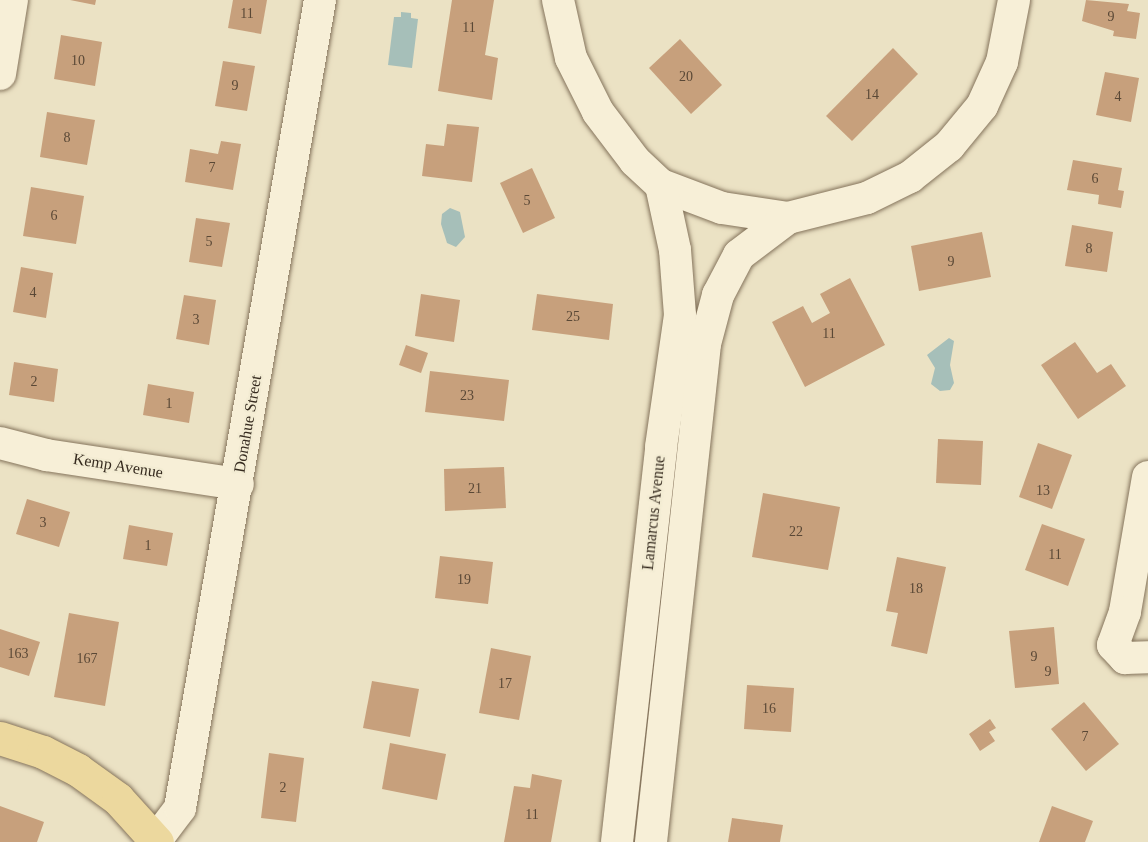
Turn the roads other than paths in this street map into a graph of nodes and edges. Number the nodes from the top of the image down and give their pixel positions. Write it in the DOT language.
graph roads {
  1 [pos="12,0"];
  2 [pos="320,0"];
  3 [pos="558,0"];
  4 [pos="1014,0"];
  5 [pos="0,74"];
  6 [pos="661,184"];
  7 [pos="788,218"];
  8 [pos="0,443"];
  9 [pos="661,447"];
  10 [pos="694,451"];
  11 [pos="1148,477"];
  12 [pos="238,484"];
  13 [pos="644,596"];
  14 [pos="678,600"];
  15 [pos="1148,657"];
  16 [pos="0,738"];
  17 [pos="627,752"];
  18 [pos="661,755"];
  19 [pos="157,841"];
  20 [pos="617,842"];
  21 [pos="651,842"];
  1 -- 5 [label="street"];
  2 -- 12 [label="street, Donahue Street"];
  3 -- 6 [label="street"];
  4 -- 7 [label="street"];
  6 -- 7 [label="street"];
  6 -- 9 [label="street, Lamarcus Avenue"];
  7 -- 10 [label="street, Lamarcus Avenue"];
  8 -- 12 [label="street, Kemp Avenue"];
  9 -- 10 [label="street"];
  9 -- 13 [label="street, Lamarcus Avenue"];
  10 -- 14 [label="street, Lamarcus Avenue"];
  11 -- 15 [label="street"];
  12 -- 19 [label="street, Donahue Street"];
  13 -- 14 [label="street"];
  13 -- 17 [label="street, Lamarcus Avenue"];
  14 -- 18 [label="street, Lamarcus Avenue"];
  16 -- 19 [label="main road"];
  17 -- 18 [label="street"];
  17 -- 20 [label="street, Lamarcus Avenue"];
  18 -- 21 [label="street, Lamarcus Avenue"];
}
